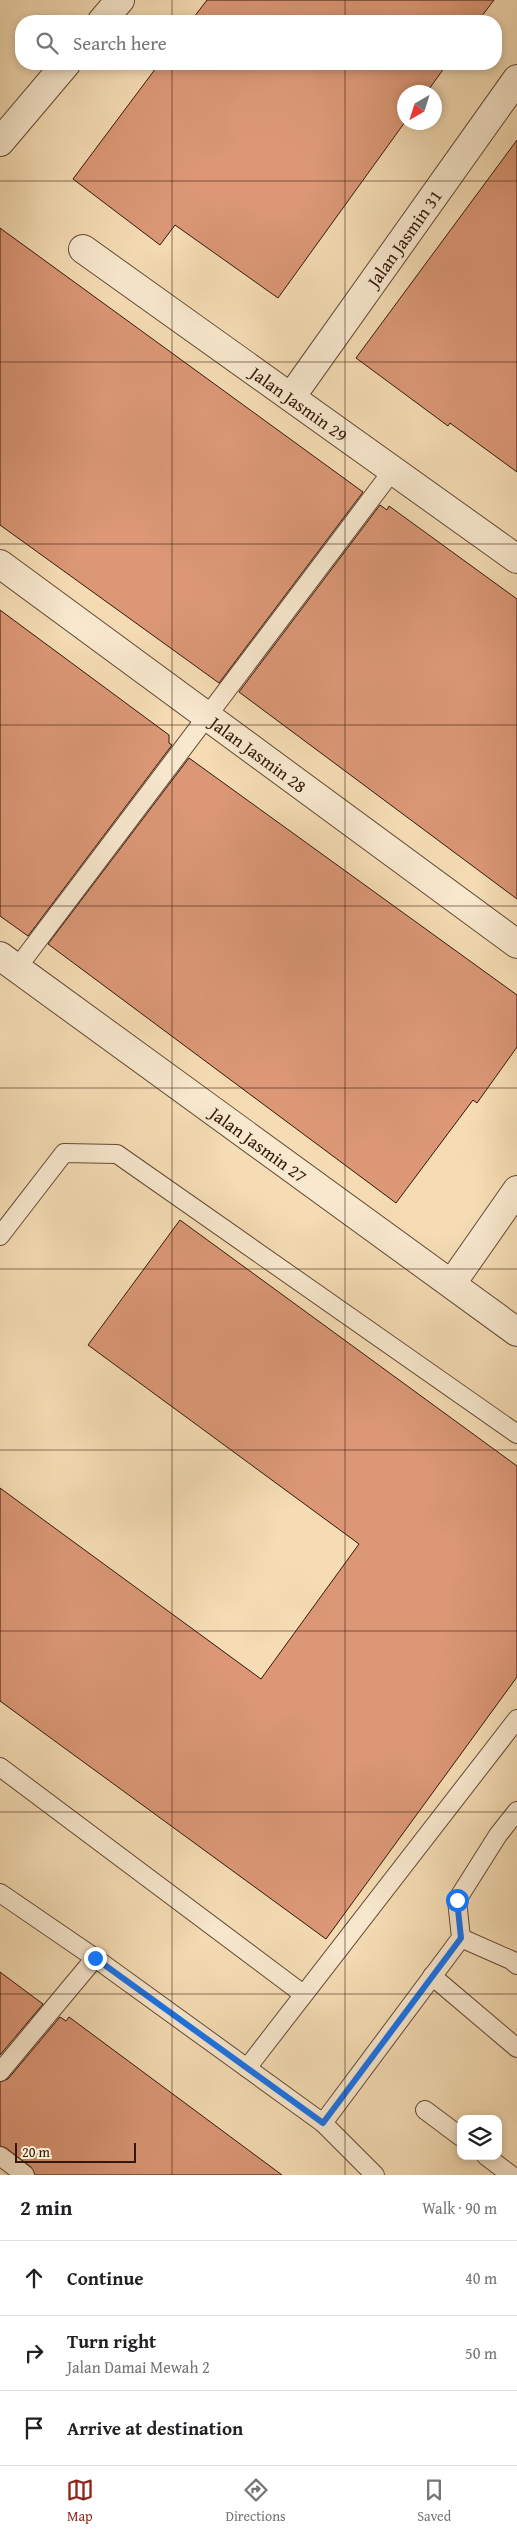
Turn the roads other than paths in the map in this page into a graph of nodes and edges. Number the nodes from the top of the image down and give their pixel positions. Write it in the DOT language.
graph roads {
  1 [pos="120,0"];
  2 [pos="107,15"];
  3 [pos="61,70"];
  4 [pos="517,79"];
  5 [pos="0,142"];
  6 [pos="83,249"];
  7 [pos="291,398"];
  8 [pos="393,470"];
  9 [pos="517,559"];
  10 [pos="0,564"];
  11 [pos="206,717"];
  12 [pos="517,944"];
  13 [pos="8,962"];
  14 [pos="517,1190"];
  15 [pos="0,1236"];
  16 [pos="452,1283"];
  17 [pos="517,1332"];
  18 [pos="517,1434"];
  19 [pos="517,1719"];
  20 [pos="0,1767"];
  21 [pos="517,1811"];
  22 [pos="0,1893"];
  23 [pos="461,1938"];
  24 [pos="95,1958"];
  25 [pos="517,1965"];
  26 [pos="432,1976"];
  27 [pos="303,1994"];
  28 [pos="517,2048"];
  29 [pos="247,2068"];
  30 [pos="0,2072"];
  31 [pos="425,2110"];
  32 [pos="323,2123"];
  33 [pos="457,2134"];
  34 [pos="0,2156"];
  35 [pos="491,2160"];
  36 [pos="25,2175"];
  37 [pos="375,2175"];
  38 [pos="511,2175"];
  1 -- 2 [label="street"];
  3 -- 5 [label="street"];
  4 -- 7 [label="street, Jalan Jasmin 31"];
  6 -- 7 [label="street, Jalan Jasmin 29"];
  7 -- 8 [label="street, Jalan Jasmin 29"];
  8 -- 9 [label="street, Jalan Jasmin 29"];
  8 -- 11 [label="lane"];
  10 -- 11 [label="street, Jalan Jasmin 28"];
  11 -- 12 [label="street, Jalan Jasmin 28"];
  11 -- 13 [label="lane"];
  13 -- 16 [label="street, Jalan Jasmin 27"];
  14 -- 16 [label="street"];
  15 -- 18 [label="lane"];
  16 -- 17 [label="street, Jalan Jasmin 27"];
  19 -- 27 [label="lane"];
  20 -- 27 [label="lane"];
  21 -- 23 [label="lane"];
  22 -- 24 [label="lane"];
  23 -- 25 [label="lane"];
  23 -- 26 [label="lane"];
  24 -- 29 [label="lane"];
  24 -- 30 [label="lane"];
  26 -- 28 [label="lane"];
  26 -- 32 [label="lane"];
  27 -- 29 [label="lane"];
  29 -- 32 [label="lane"];
  31 -- 33 [label="lane"];
  32 -- 37 [label="lane"];
  34 -- 36 [label="lane"];
  35 -- 38 [label="lane"];
}
